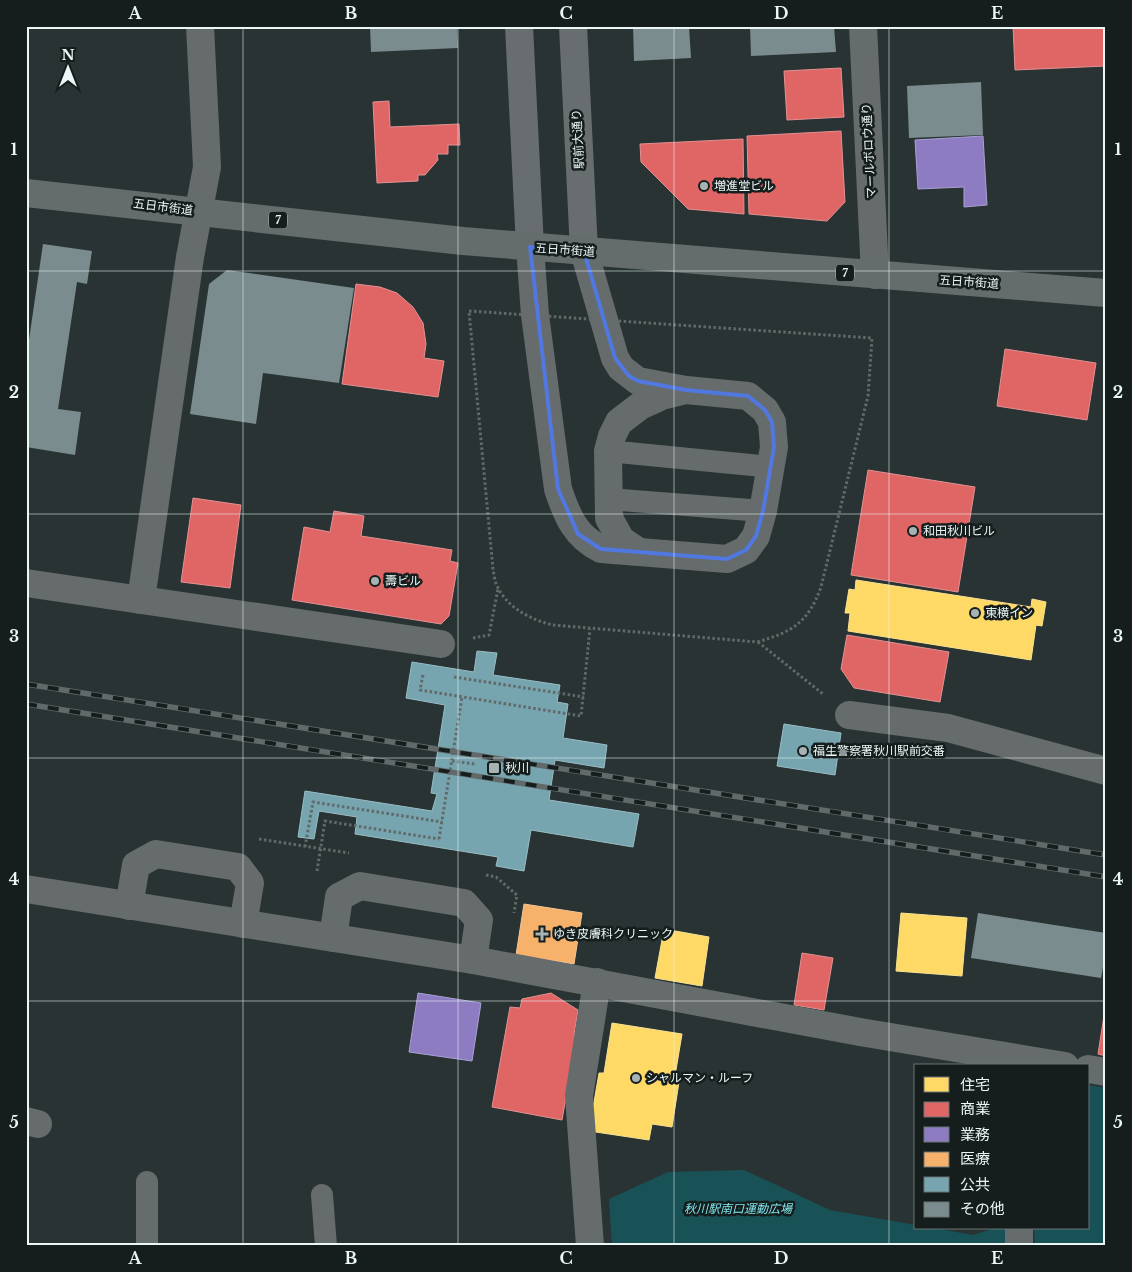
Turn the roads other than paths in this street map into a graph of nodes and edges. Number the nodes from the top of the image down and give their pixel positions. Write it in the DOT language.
graph roads {
  1 [pos="200,26"];
  2 [pos="519,26"];
  3 [pos="572,26"];
  4 [pos="864,26"];
  5 [pos="26,193"];
  6 [pos="200,212"];
  7 [pos="530,247"];
  8 [pos="584,251"];
  9 [pos="876,275"];
  10 [pos="1106,293"];
  11 [pos="686,390"];
  12 [pos="608,451"];
  13 [pos="771,467"];
  14 [pos="608,499"];
  15 [pos="763,511"];
  16 [pos="639,552"];
  17 [pos="26,583"];
  18 [pos="141,600"];
  19 [pos="441,644"];
  20 [pos="849,715"];
  21 [pos="1106,772"];
  22 [pos="26,890"];
  23 [pos="129,906"];
  24 [pos="243,924"];
  25 [pos="333,938"];
  26 [pos="473,960"];
  27 [pos="597,982"];
  28 [pos="1007,1061"];
  29 [pos="1042,1064"];
  30 [pos="1090,1069"];
  31 [pos="1106,1072"];
  32 [pos="147,1182"];
  33 [pos="322,1195"];
  34 [pos="1019,1230"];
  35 [pos="147,1246"];
  36 [pos="326,1246"];
  37 [pos="590,1246"];
  38 [pos="1019,1246"];
  1 -- 6 [label="street"];
  2 -- 7 [label="street"];
  3 -- 8 [label="street, 駅前大通り"];
  4 -- 9 [label="street, マールボロウ通り"];
  5 -- 6 [label="main road, 五日市街道 / 7"];
  6 -- 7 [label="main road, 五日市街道 / 7"];
  6 -- 18 [label="street"];
  7 -- 8 [label="main road, 五日市街道 / 7"];
  7 -- 16 [label="street"];
  8 -- 9 [label="main road, 五日市街道 / 7"];
  8 -- 11 [label="street"];
  9 -- 10 [label="main road, 五日市街道 / 7"];
  11 -- 12 [label="street"];
  11 -- 13 [label="street"];
  12 -- 13 [label="lane"];
  12 -- 14 [label="street"];
  13 -- 15 [label="street"];
  14 -- 15 [label="lane"];
  14 -- 16 [label="street"];
  15 -- 16 [label="street"];
  17 -- 18 [label="street"];
  18 -- 19 [label="street"];
  20 -- 21 [label="street"];
  22 -- 23 [label="street"];
  23 -- 24 [label="street"];
  23 -- 24 [label="street"];
  24 -- 25 [label="street"];
  25 -- 26 [label="street"];
  25 -- 26 [label="street"];
  26 -- 27 [label="street"];
  27 -- 28 [label="street"];
  27 -- 37 [label="street"];
  28 -- 29 [label="street"];
  30 -- 31 [label="street"];
  32 -- 35 [label="lane"];
  33 -- 36 [label="lane"];
  34 -- 38 [label="street"];
}
